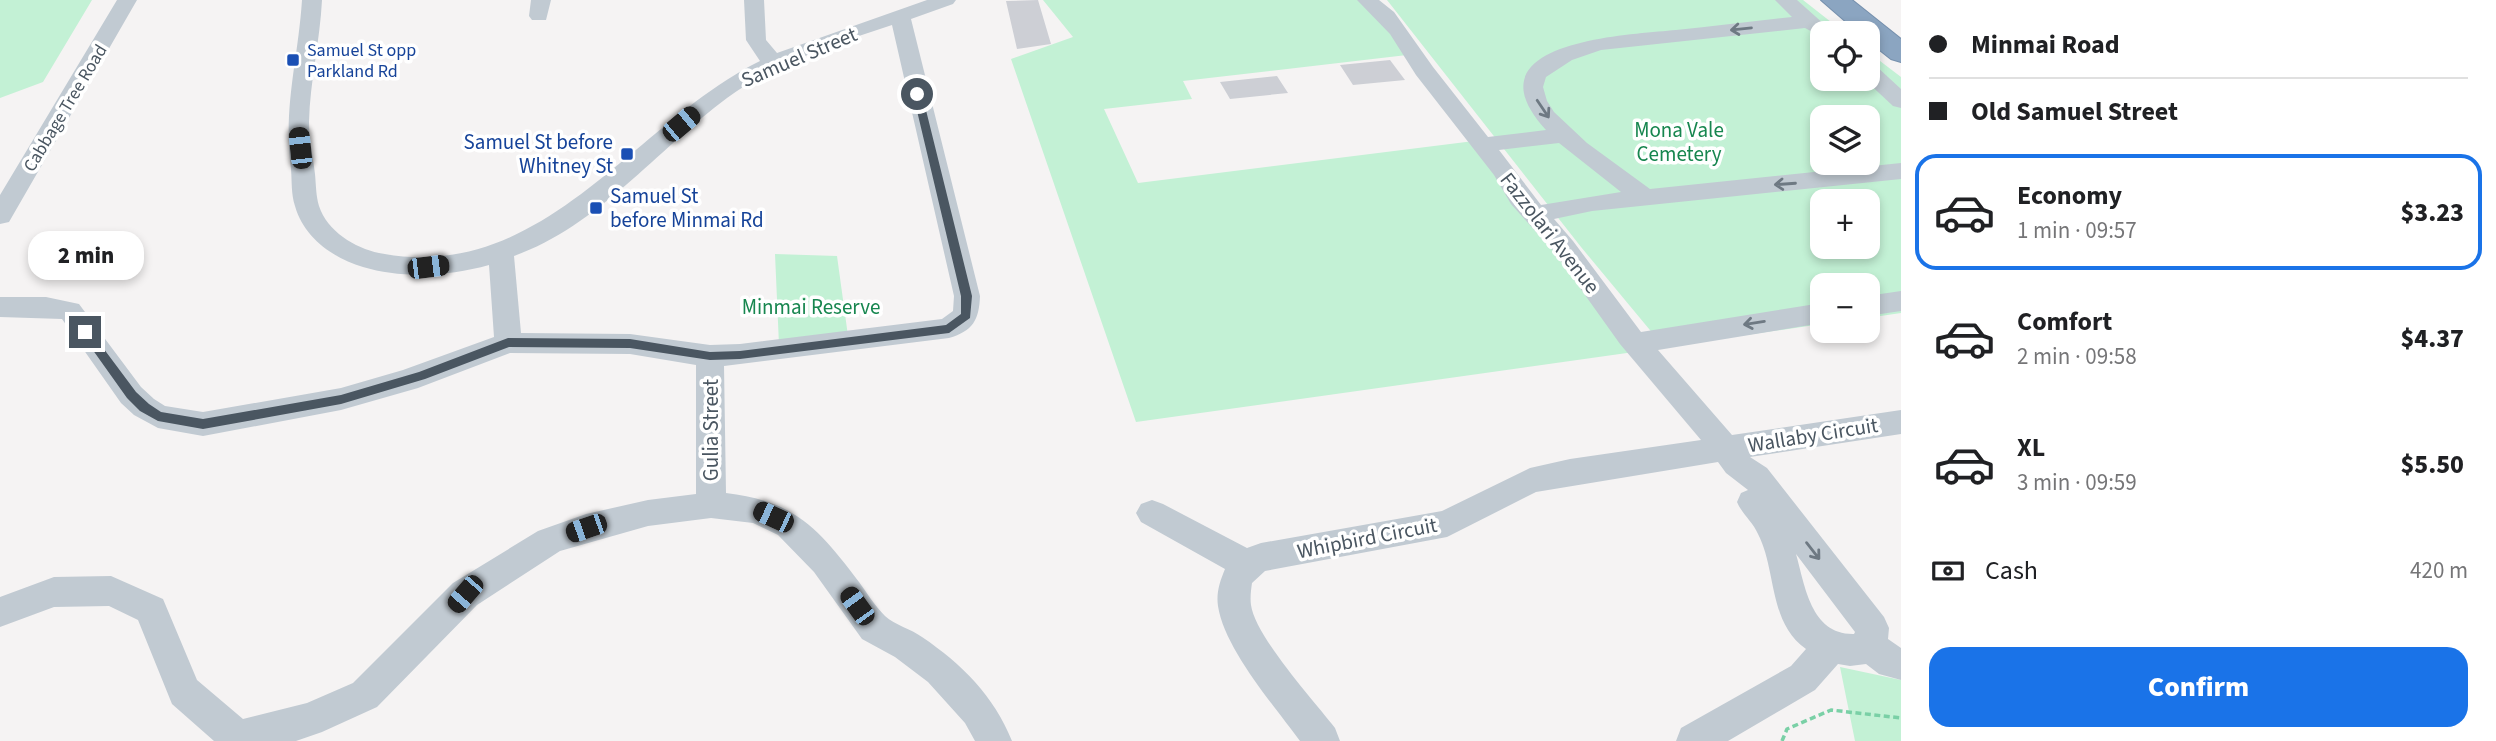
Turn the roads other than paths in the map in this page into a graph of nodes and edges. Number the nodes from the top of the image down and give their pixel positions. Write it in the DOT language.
graph roads {
  1 [pos="127,0"];
  2 [pos="312,0"];
  3 [pos="754,0"];
  4 [pos="946,0"];
  5 [pos="1367,0"];
  6 [pos="1784,0"];
  7 [pos="1835,0"];
  8 [pos="1862,0"];
  9 [pos="900,17"];
  10 [pos="1810,23"];
  11 [pos="1810,28"];
  12 [pos="1901,30"];
  13 [pos="1901,53"];
  14 [pos="773,63"];
  15 [pos="1880,82"];
  16 [pos="1901,101"];
  17 [pos="1563,135"];
  18 [pos="1482,145"];
  19 [pos="1901,171"];
  20 [pos="1645,197"];
  21 [pos="1535,215"];
  22 [pos="0,216"];
  23 [pos="500,253"];
  24 [pos="1901,301"];
  25 [pos="1880,304"];
  26 [pos="0,307"];
  27 [pos="1810,315"];
  28 [pos="508,343"];
  29 [pos="1635,343"];
  30 [pos="710,356"];
  31 [pos="1901,422"];
  32 [pos="1731,456"];
  33 [pos="711,505"];
  34 [pos="1152,513"];
  35 [pos="1245,565"];
  36 [pos="0,612"];
  37 [pos="1832,646"];
  38 [pos="1870,646"];
  39 [pos="1901,664"];
  40 [pos="994,741"];
  41 [pos="1322,741"];
  42 [pos="1694,741"];
  1 -- 22 [label="street, Cabbage Tree Road"];
  2 -- 23 [label="street, Samuel Street"];
  3 -- 14 [label="street"];
  4 -- 9 [label="street, Samuel Street"];
  5 -- 18 [label="street, Fazzolari Avenue"];
  6 -- 10 [label="street"];
  7 -- 13 [label="highway"];
  8 -- 12 [label="highway"];
  9 -- 14 [label="street, Samuel Street"];
  9 -- 30 [label="street"];
  11 -- 17 [label="street, one-way"];
  14 -- 23 [label="street, Samuel Street"];
  15 -- 16 [label="street"];
  17 -- 18 [label="street"];
  17 -- 20 [label="street"];
  18 -- 21 [label="street, Fazzolari Avenue"];
  19 -- 20 [label="street, one-way"];
  20 -- 21 [label="street"];
  21 -- 29 [label="street, Fazzolari Avenue"];
  23 -- 28 [label="street"];
  24 -- 25 [label="street"];
  26 -- 28 [label="street"];
  27 -- 29 [label="street, one-way"];
  28 -- 30 [label="street"];
  29 -- 32 [label="street, Fazzolari Avenue"];
  30 -- 33 [label="street, Gulia Street"];
  31 -- 32 [label="street, Wallaby Circuit"];
  32 -- 35 [label="street, Whipbird Circuit"];
  32 -- 37 [label="street, Fazzolari Avenue"];
  32 -- 38 [label="street, Fazzolari Avenue, one-way"];
  33 -- 36 [label="street"];
  33 -- 40 [label="street"];
  34 -- 35 [label="street"];
  35 -- 41 [label="street"];
  37 -- 38 [label="street"];
  37 -- 42 [label="street"];
  38 -- 39 [label="street"];
}
